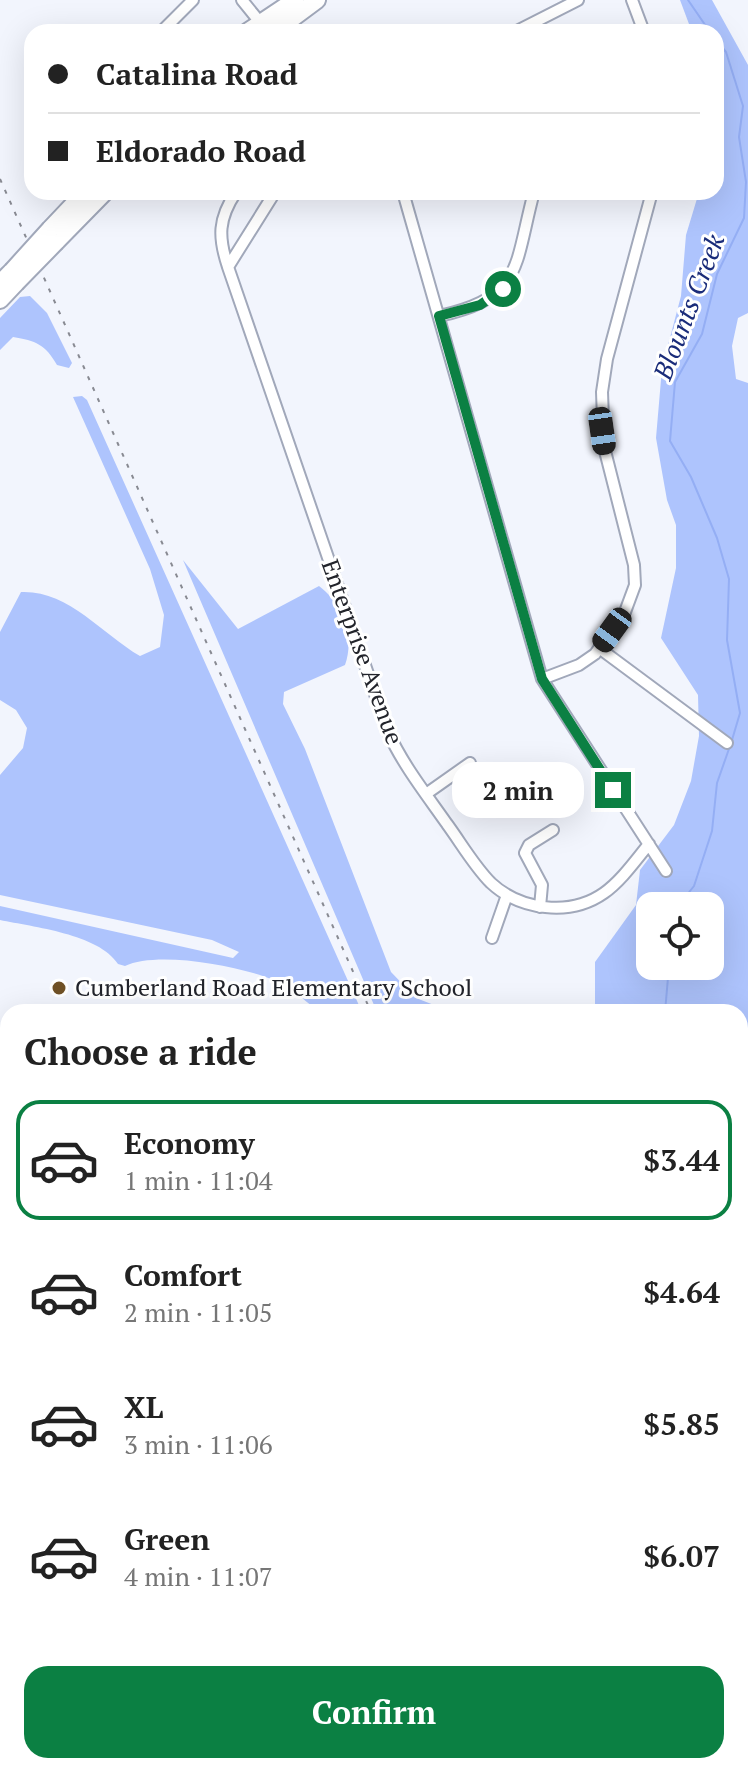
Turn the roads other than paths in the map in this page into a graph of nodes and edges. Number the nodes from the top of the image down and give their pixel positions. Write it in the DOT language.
graph roads {
  1 [pos="193,0"];
  2 [pos="242,0"];
  3 [pos="295,0"];
  4 [pos="306,0"];
  5 [pos="317,0"];
  6 [pos="578,0"];
  7 [pos="632,0"];
  8 [pos="169,24"];
  9 [pos="254,24"];
  10 [pos="262,24"];
  11 [pos="274,24"];
  12 [pos="285,24"];
  13 [pos="531,24"];
  14 [pos="641,24"];
  15 [pos="79,200"];
  16 [pos="96,200"];
  17 [pos="232,200"];
  18 [pos="270,200"];
  19 [pos="405,200"];
  20 [pos="532,200"];
  21 [pos="650,200"];
  22 [pos="53,236"];
  23 [pos="228,267"];
  24 [pos="9,279"];
  25 [pos="0,300"];
  26 [pos="439,316"];
  27 [pos="599,648"];
  28 [pos="542,679"];
  29 [pos="727,743"];
  30 [pos="470,763"];
  31 [pos="426,794"];
  32 [pos="553,830"];
  33 [pos="649,844"];
  34 [pos="666,871"];
  35 [pos="507,895"];
  36 [pos="540,907"];
  37 [pos="492,938"];
  1 -- 8 [label="street"];
  2 -- 9 [label="street"];
  3 -- 10 [label="highway"];
  4 -- 11 [label="highway"];
  5 -- 12 [label="highway"];
  6 -- 13 [label="street"];
  7 -- 14 [label="street"];
  15 -- 22 [label="highway"];
  16 -- 22 [label="highway"];
  17 -- 23 [label="street, Enterprise Avenue"];
  18 -- 23 [label="street"];
  19 -- 26 [label="street"];
  20 -- 26 [label="street"];
  21 -- 27 [label="street"];
  22 -- 24 [label="highway, bridge"];
  23 -- 31 [label="street, Enterprise Avenue"];
  24 -- 25 [label="highway"];
  26 -- 28 [label="street"];
  27 -- 28 [label="street"];
  27 -- 29 [label="street"];
  28 -- 33 [label="street"];
  30 -- 31 [label="street"];
  31 -- 35 [label="street, Enterprise Avenue"];
  32 -- 36 [label="street"];
  33 -- 34 [label="street"];
  33 -- 36 [label="street, Enterprise Avenue"];
  35 -- 36 [label="street, Enterprise Avenue"];
  35 -- 37 [label="street"];
}
